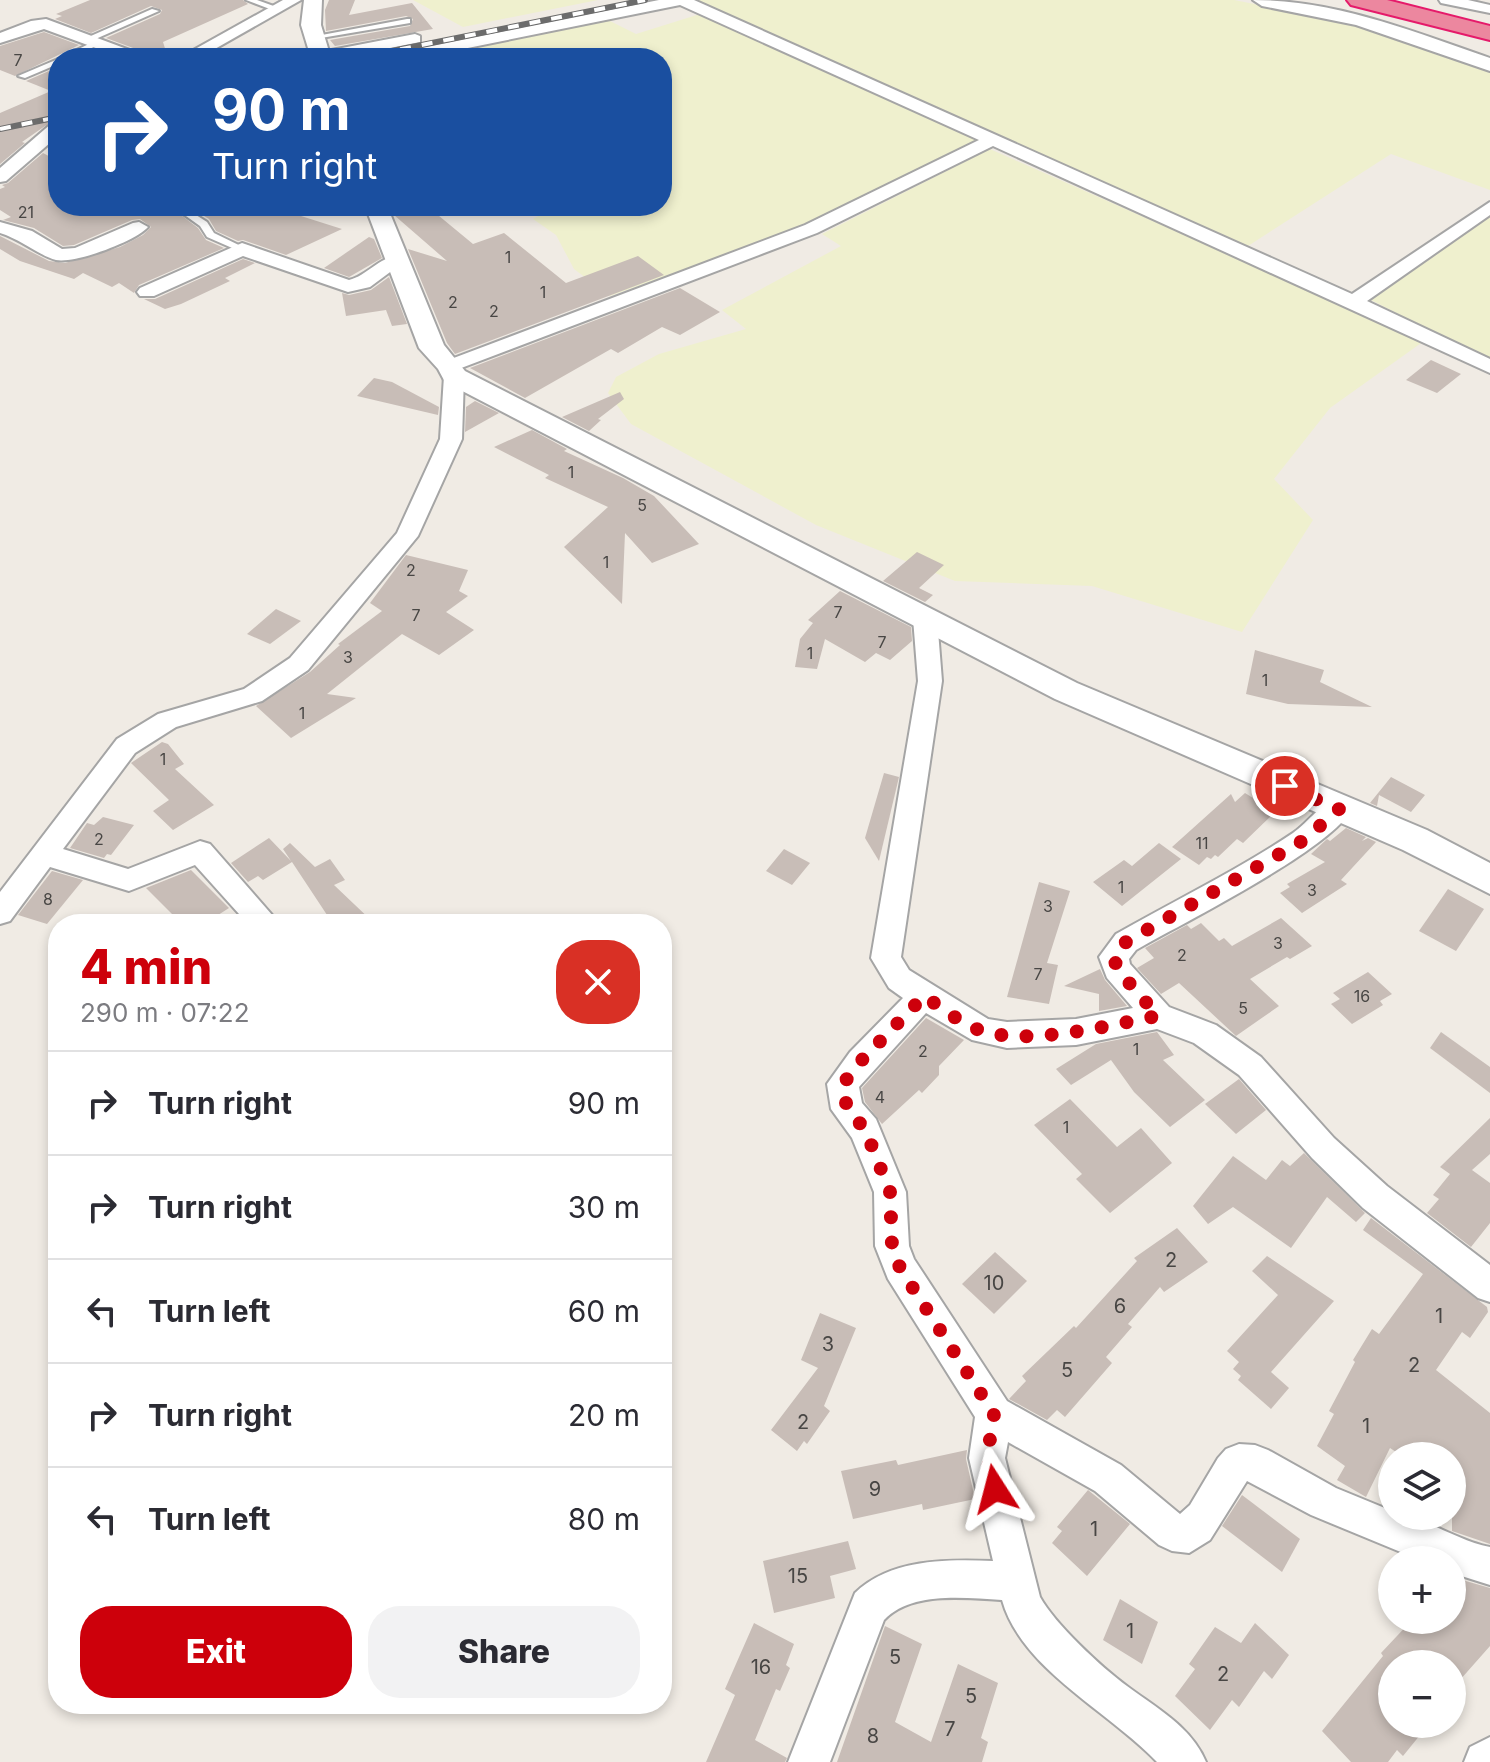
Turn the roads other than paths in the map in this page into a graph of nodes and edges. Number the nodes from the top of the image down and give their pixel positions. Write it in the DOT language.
graph roads {
  1 [pos="250,0"];
  2 [pos="294,0"];
  3 [pos="313,0"];
  4 [pos="605,0"];
  5 [pos="682,0"];
  6 [pos="1262,0"];
  7 [pos="1359,0"];
  8 [pos="1446,0"];
  9 [pos="1304,4"];
  10 [pos="278,9"];
  11 [pos="1490,9"];
  12 [pos="155,11"];
  13 [pos="407,21"];
  14 [pos="1490,33"];
  15 [pos="0,38"];
  16 [pos="93,41"];
  17 [pos="81,48"];
  18 [pos="111,48"];
  19 [pos="206,48"];
  20 [pos="318,48"];
  21 [pos="328,48"];
  22 [pos="336,48"];
  23 [pos="461,48"];
  24 [pos="48,65"];
  25 [pos="1490,65"];
  26 [pos="22,76"];
  27 [pos="48,136"];
  28 [pos="993,140"];
  29 [pos="0,177"];
  30 [pos="1490,207"];
  31 [pos="192,216"];
  32 [pos="380,216"];
  33 [pos="0,227"];
  34 [pos="132,234"];
  35 [pos="242,249"];
  36 [pos="396,261"];
  37 [pos="147,292"];
  38 [pos="1353,302"];
  39 [pos="1490,367"];
  40 [pos="452,371"];
  41 [pos="925,618"];
  42 [pos="1339,809"];
  43 [pos="46,855"];
  44 [pos="1490,880"];
  45 [pos="0,913"];
  46 [pos="257,914"];
  47 [pos="924,996"];
  48 [pos="1158,1016"];
  49 [pos="1490,1286"];
  50 [pos="994,1414"];
  51 [pos="1490,1566"];
  52 [pos="1016,1581"];
  53 [pos="809,1762"];
  54 [pos="1185,1762"];
  1 -- 10 [label="lane"];
  2 -- 10 [label="street"];
  3 -- 20 [label="street"];
  4 -- 22 [label="street"];
  5 -- 23 [label="street"];
  5 -- 28 [label="street"];
  6 -- 9 [label="street"];
  7 -- 14 [label="highway"];
  8 -- 11 [label="street"];
  9 -- 25 [label="street"];
  10 -- 19 [label="street"];
  12 -- 16 [label="lane"];
  13 -- 21 [label="lane"];
  15 -- 16 [label="street"];
  16 -- 17 [label="lane"];
  16 -- 18 [label="street"];
  24 -- 26 [label="lane"];
  27 -- 29 [label="street"];
  28 -- 38 [label="street"];
  28 -- 40 [label="street"];
  30 -- 38 [label="street"];
  31 -- 35 [label="lane"];
  32 -- 36 [label="street"];
  33 -- 34 [label="street"];
  35 -- 36 [label="street"];
  35 -- 37 [label="street"];
  36 -- 40 [label="street"];
  38 -- 39 [label="street"];
  40 -- 41 [label="street"];
  40 -- 43 [label="street"];
  41 -- 42 [label="street"];
  41 -- 47 [label="street"];
  42 -- 44 [label="street"];
  42 -- 48 [label="street"];
  43 -- 45 [label="street"];
  43 -- 46 [label="street"];
  47 -- 48 [label="street"];
  47 -- 50 [label="street"];
  48 -- 49 [label="street"];
  50 -- 51 [label="street"];
  50 -- 52 [label="street"];
  52 -- 53 [label="street"];
  52 -- 54 [label="street"];
}
